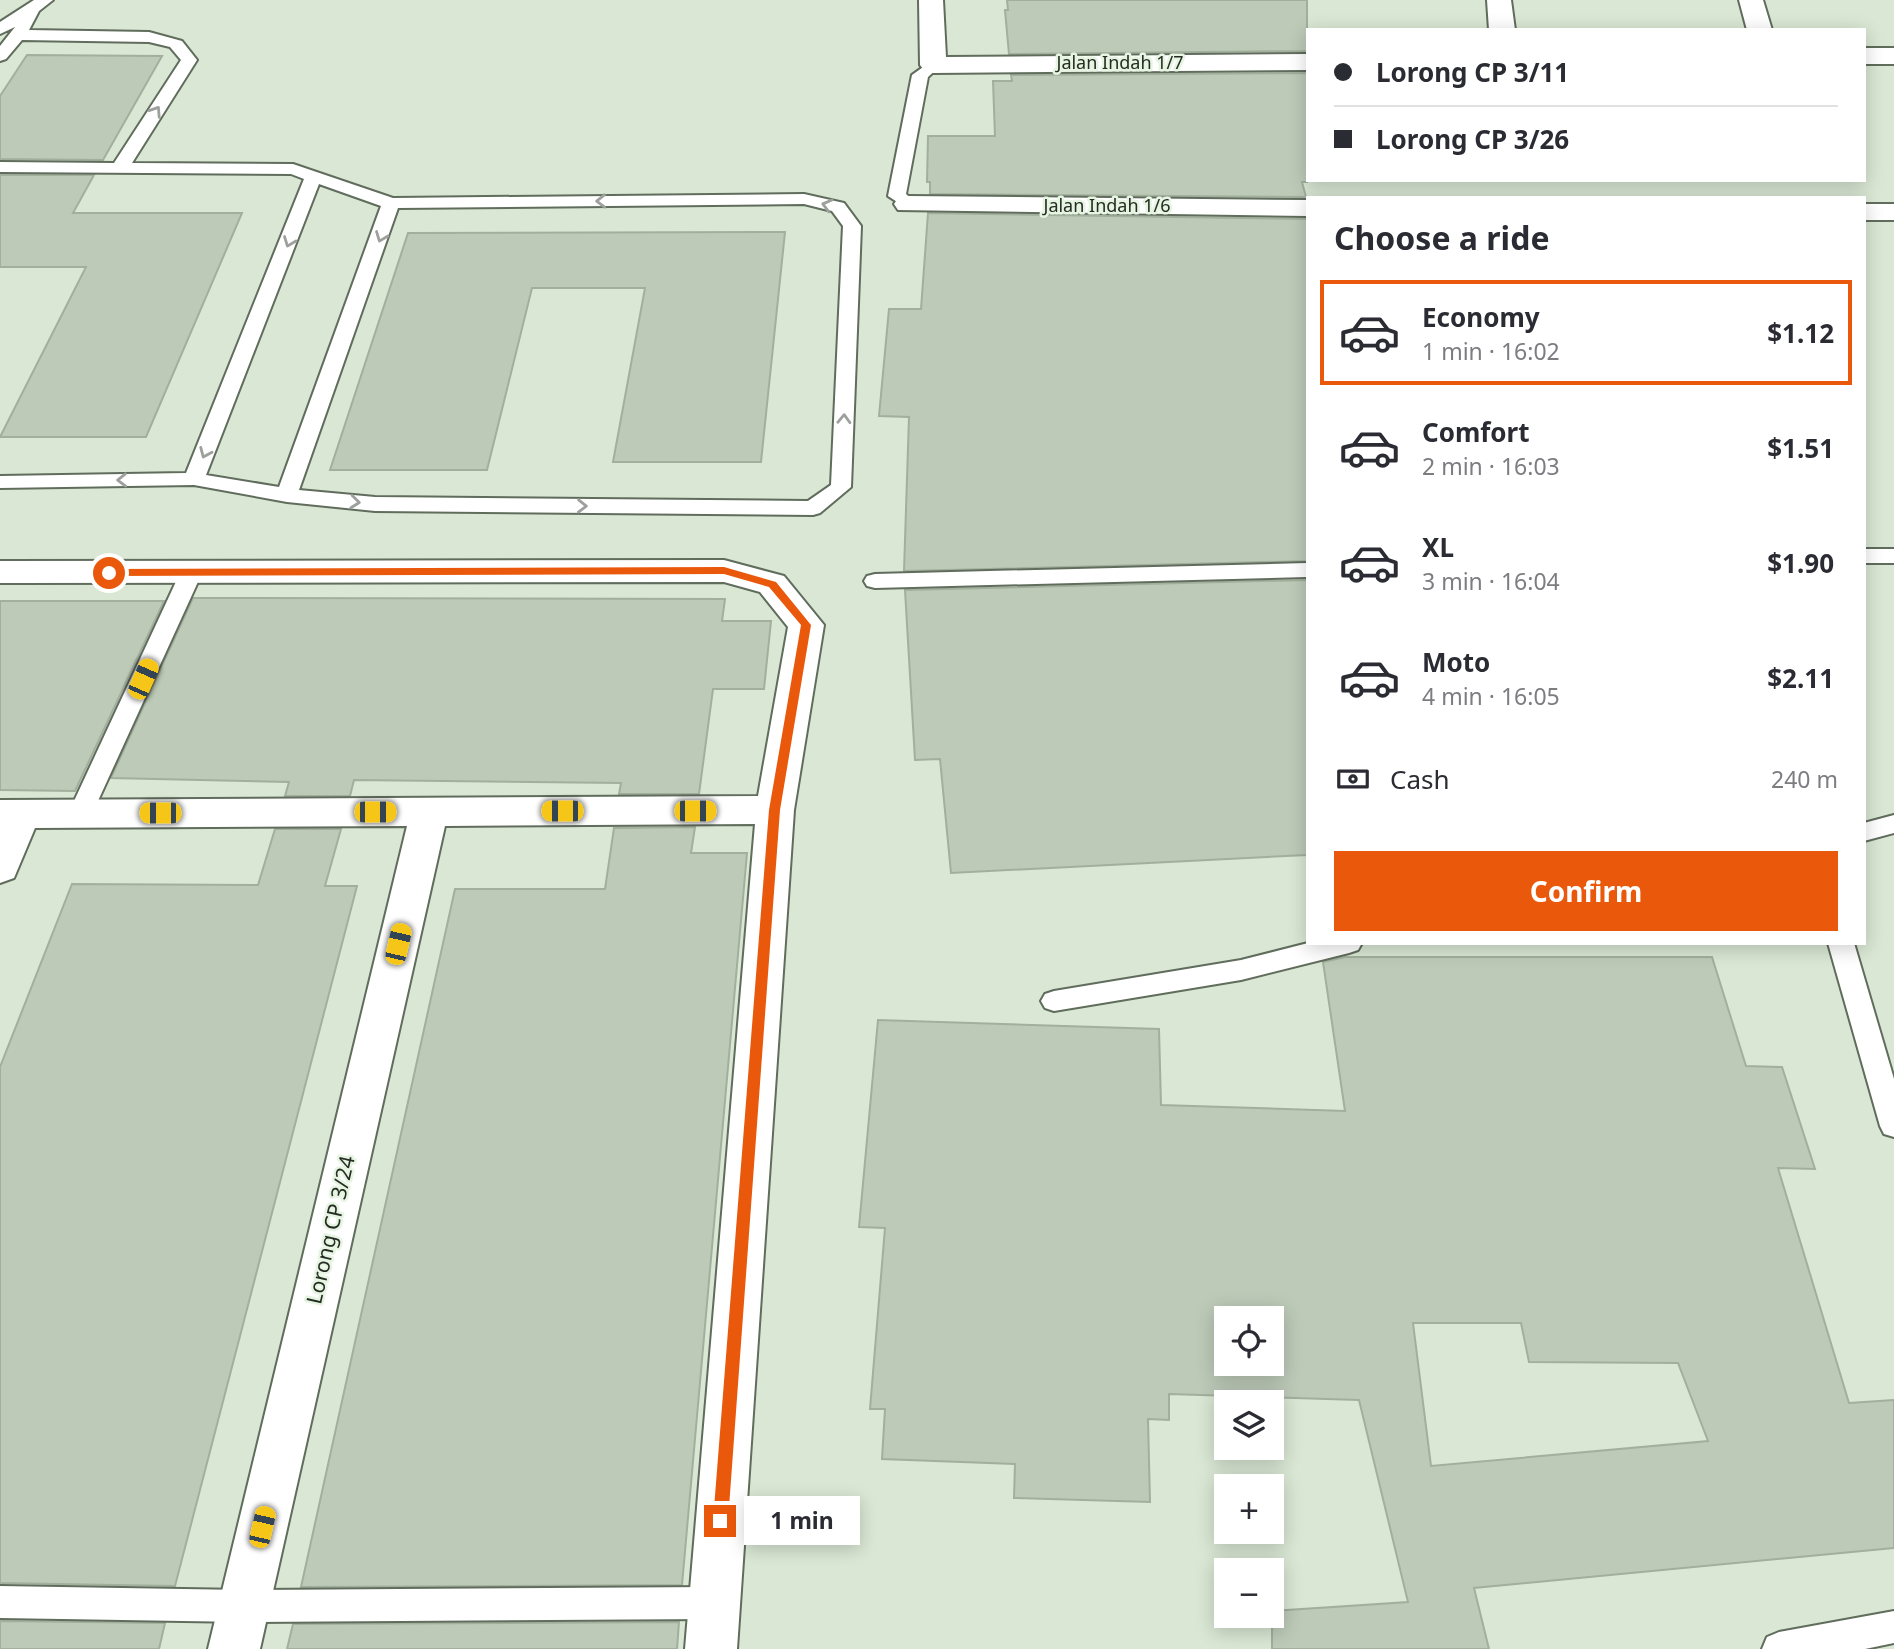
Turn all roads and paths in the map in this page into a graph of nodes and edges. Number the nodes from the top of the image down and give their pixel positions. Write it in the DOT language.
graph roads {
  1 [pos="45,0"];
  2 [pos="931,0"];
  3 [pos="1499,0"];
  4 [pos="1751,0"];
  5 [pos="32,11"];
  6 [pos="1502,28"];
  7 [pos="1759,28"];
  8 [pos="0,29"];
  9 [pos="18,35"];
  10 [pos="0,55"];
  11 [pos="1866,56"];
  12 [pos="1894,56"];
  13 [pos="1306,62"];
  14 [pos="933,65"];
  15 [pos="0,167"];
  16 [pos="119,169"];
  17 [pos="0,178"];
  18 [pos="311,183"];
  19 [pos="391,203"];
  20 [pos="908,204"];
  21 [pos="1306,208"];
  22 [pos="1866,212"];
  23 [pos="1894,212"];
  24 [pos="194,479"];
  25 [pos="0,482"];
  26 [pos="287,495"];
  27 [pos="1866,556"];
  28 [pos="1894,556"];
  29 [pos="1306,570"];
  30 [pos="0,572"];
  31 [pos="191,573"];
  32 [pos="875,580"];
  33 [pos="775,810"];
  34 [pos="429,812"];
  35 [pos="11,814"];
  36 [pos="80,814"];
  37 [pos="1894,824"];
  38 [pos="1866,831"];
  39 [pos="0,868"];
  40 [pos="1341,945"];
  41 [pos="1841,945"];
  42 [pos="1054,1001"];
  43 [pos="1894,1126"];
  44 [pos="0,1602"];
  45 [pos="714,1602"];
  46 [pos="244,1606"];
  47 [pos="1894,1627"];
  48 [pos="234,1649"];
  49 [pos="711,1649"];
  50 [pos="1779,1649"];
  1 -- 5 [label="lane"];
  2 -- 14 [label="street"];
  3 -- 6 [label="street"];
  4 -- 7 [label="street"];
  5 -- 8 [label="lane"];
  5 -- 9 [label="lane"];
  9 -- 10 [label="lane"];
  16 -- 9 [label="lane, one-way"];
  11 -- 12 [label="street"];
  13 -- 14 [label="street, Jalan Indah 1/7"];
  14 -- 20 [label="lane"];
  15 -- 16 [label="lane"];
  16 -- 18 [label="lane"];
  17 -- 18 [label="lane"];
  18 -- 19 [label="lane"];
  18 -- 24 [label="lane, one-way"];
  19 -- 26 [label="lane, one-way"];
  26 -- 19 [label="lane, one-way"];
  20 -- 21 [label="street, Jalan Indah 1/6"];
  22 -- 23 [label="street"];
  24 -- 25 [label="lane, one-way"];
  24 -- 26 [label="lane"];
  27 -- 28 [label="lane"];
  29 -- 32 [label="lane"];
  30 -- 31 [label="street"];
  31 -- 33 [label="street"];
  31 -- 36 [label="lane"];
  33 -- 34 [label="street"];
  33 -- 45 [label="street"];
  34 -- 36 [label="street"];
  34 -- 46 [label="street, Lorong CP 3/24"];
  35 -- 36 [label="street"];
  35 -- 39 [label="street"];
  37 -- 38 [label="lane"];
  40 -- 42 [label="lane"];
  41 -- 43 [label="lane"];
  44 -- 46 [label="lane"];
  45 -- 46 [label="lane"];
  45 -- 49 [label="street"];
  46 -- 48 [label="street, Lorong CP 3/24"];
  47 -- 50 [label="lane"];
}
